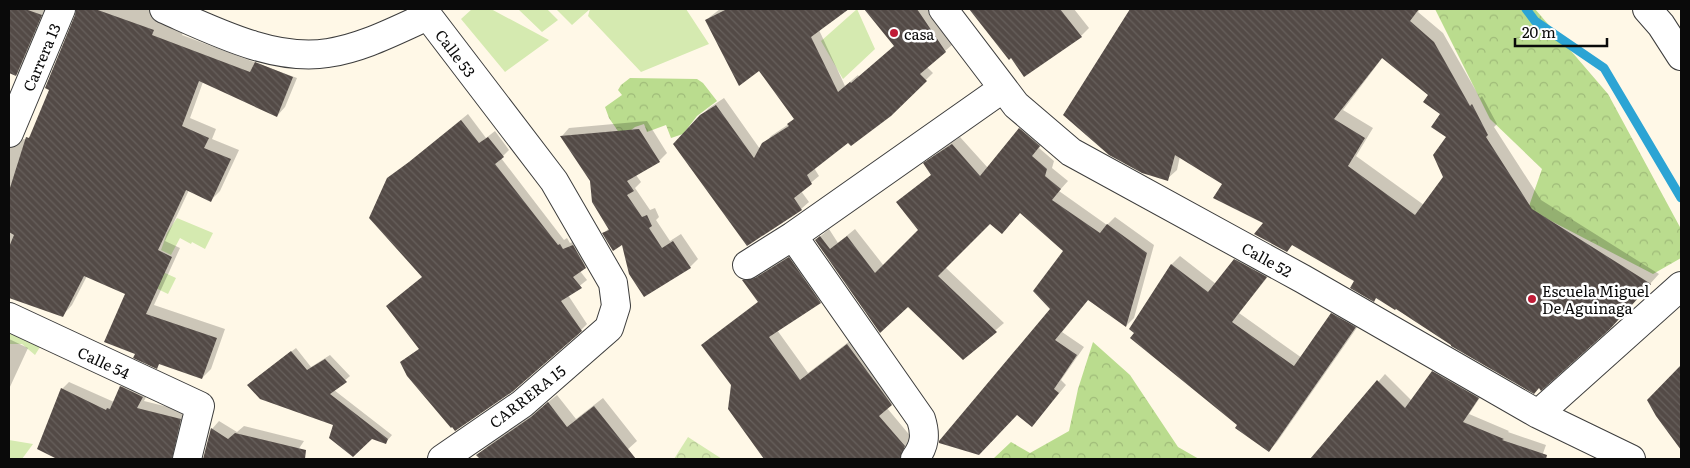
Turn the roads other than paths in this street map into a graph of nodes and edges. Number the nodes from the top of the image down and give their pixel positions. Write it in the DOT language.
graph roads {
  1 [pos="61,9"];
  2 [pos="164,9"];
  3 [pos="943,9"];
  4 [pos="1647,9"];
  5 [pos="430,13"];
  6 [pos="1681,56"];
  7 [pos="1002,89"];
  8 [pos="9,133"];
  9 [pos="793,236"];
  10 [pos="747,265"];
  11 [pos="1681,286"];
  12 [pos="9,317"];
  13 [pos="610,328"];
  14 [pos="1538,414"];
  15 [pos="187,459"];
  16 [pos="442,459"];
  17 [pos="915,459"];
  18 [pos="1631,459"];
  1 -- 8 [label="street, Carrera 13"];
  2 -- 5 [label="street, Calle 53"];
  3 -- 7 [label="street, Calle 52"];
  4 -- 6 [label="street"];
  5 -- 13 [label="street, Calle 53"];
  7 -- 9 [label="street"];
  7 -- 14 [label="street, Calle 52"];
  9 -- 10 [label="street"];
  9 -- 17 [label="street"];
  11 -- 14 [label="street"];
  12 -- 15 [label="street, Calle 54"];
  13 -- 16 [label="street, CARRERA 15"];
  14 -- 18 [label="street, Calle 52"];
}
